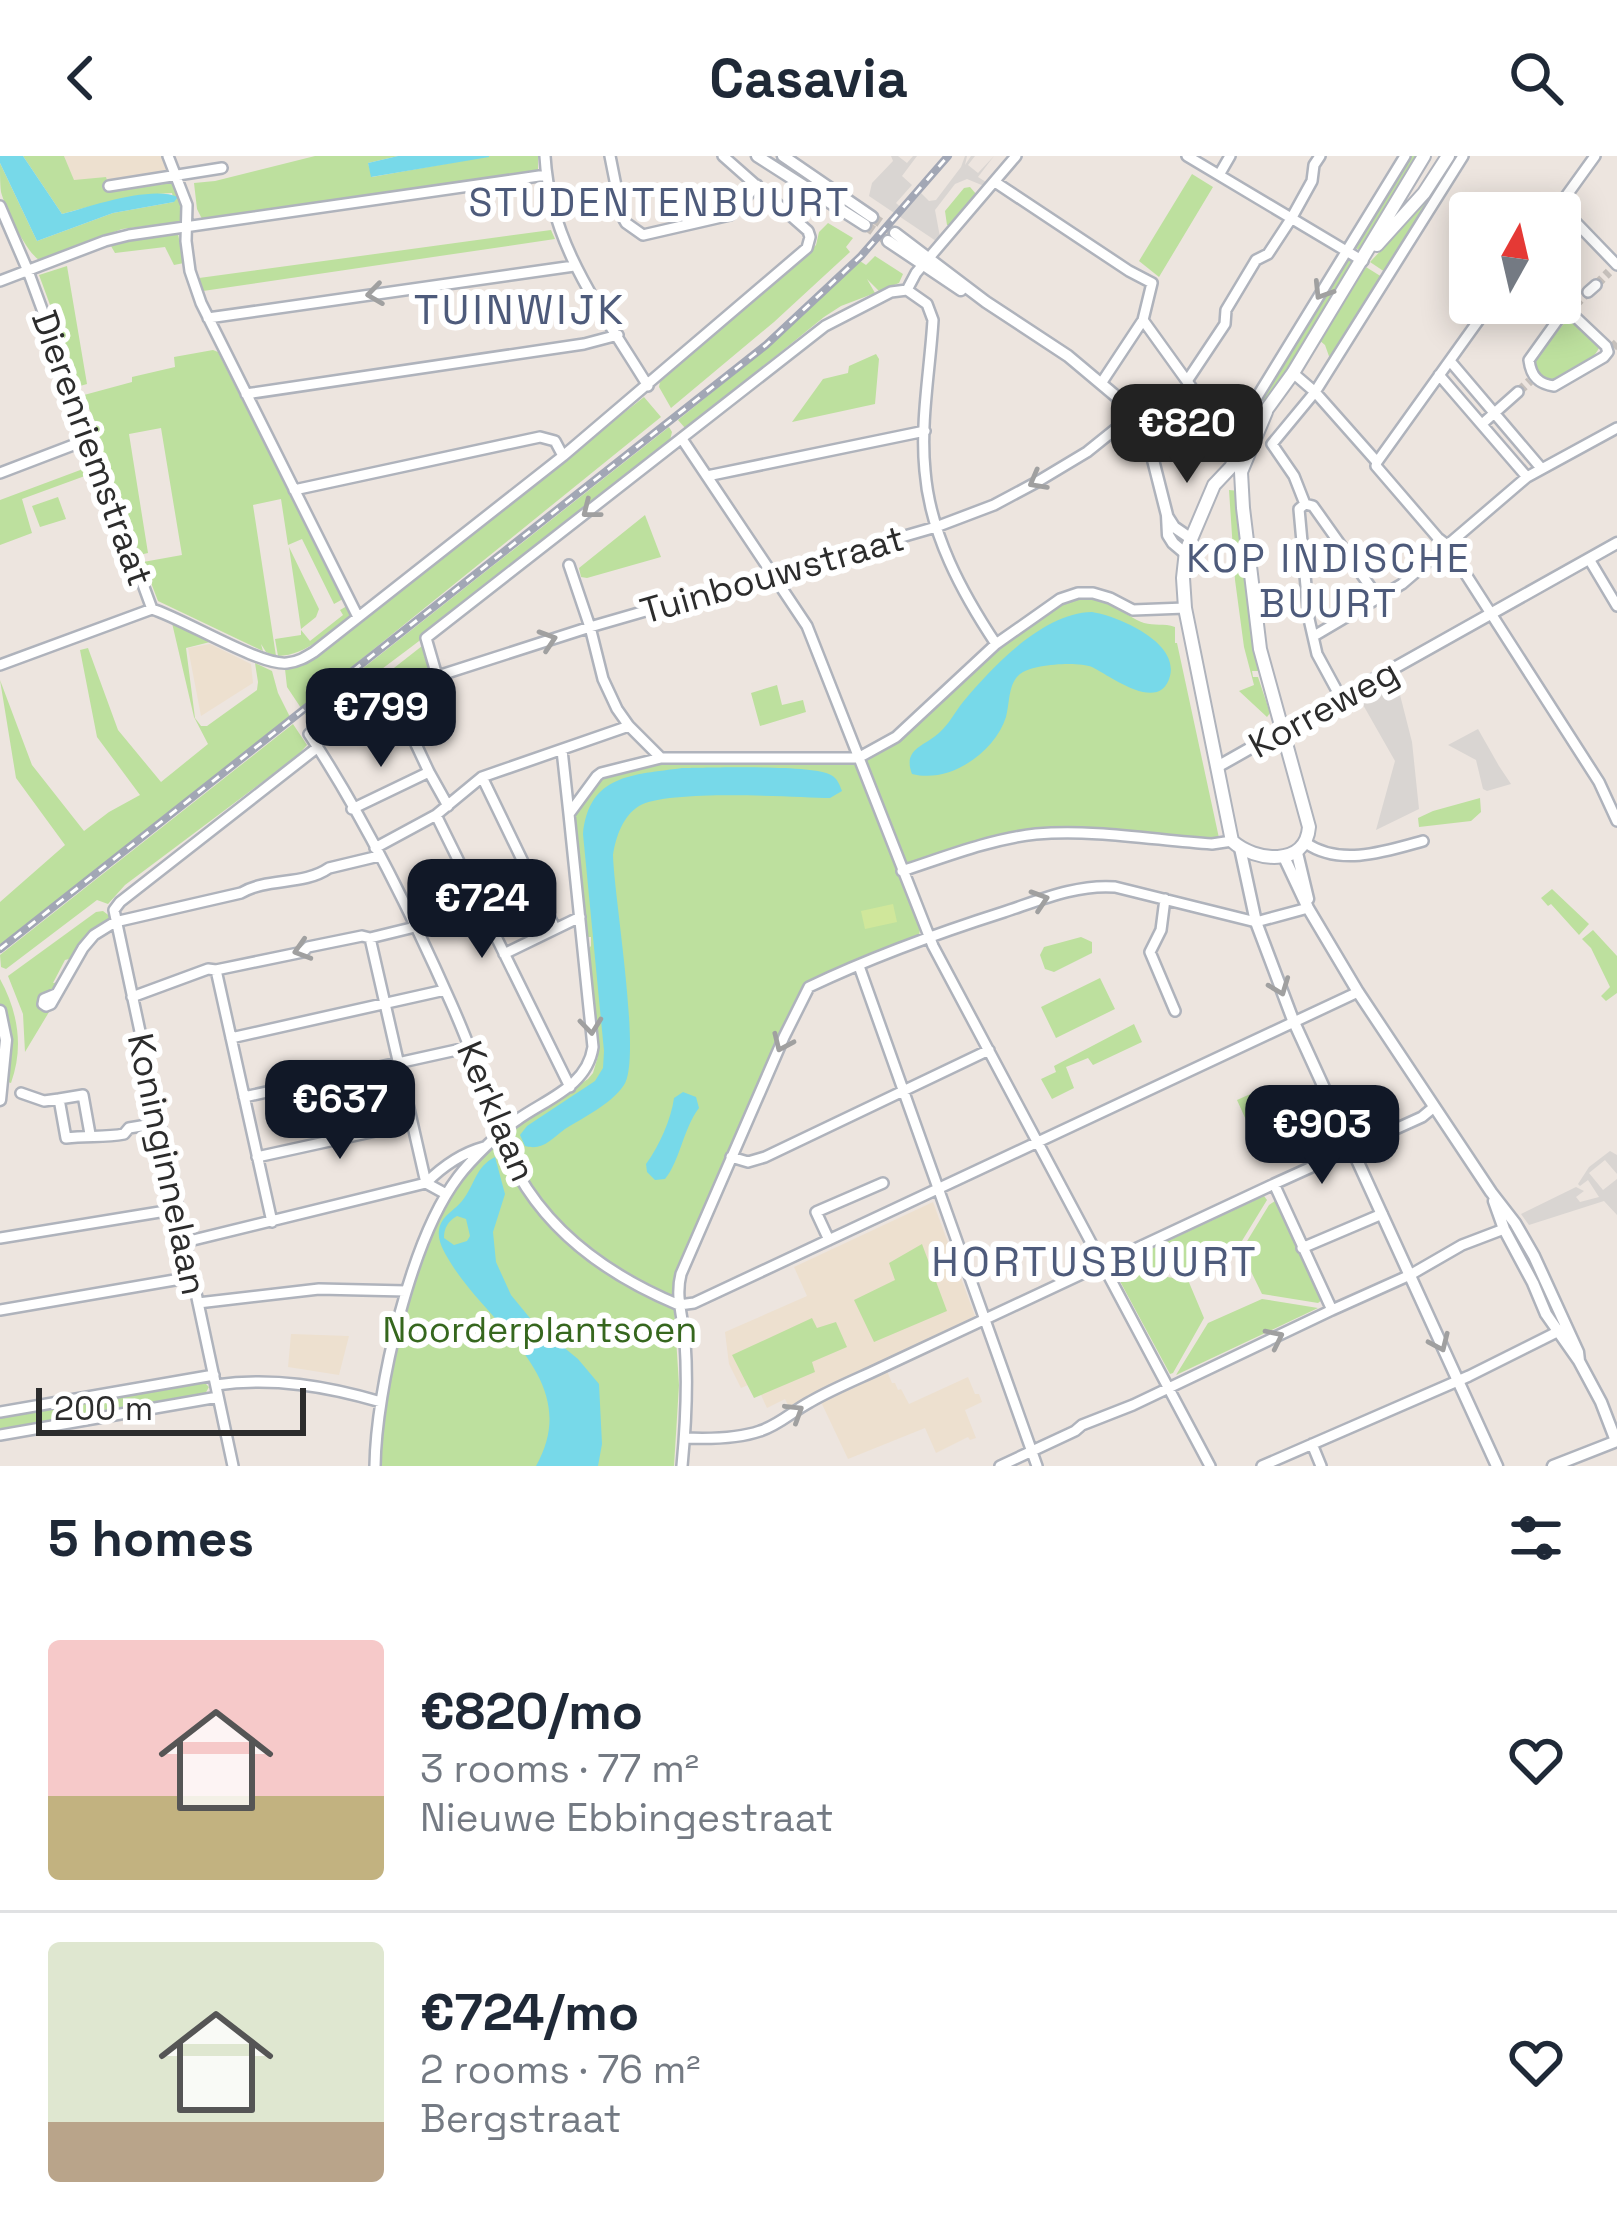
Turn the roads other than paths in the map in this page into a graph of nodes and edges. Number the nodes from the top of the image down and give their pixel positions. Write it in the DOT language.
graph roads {
  1 [pos="168,156"];
  2 [pos="545,156"];
  3 [pos="610,156"];
  4 [pos="723,156"];
  5 [pos="757,156"];
  6 [pos="783,156"];
  7 [pos="1016,156"];
  8 [pos="1187,156"];
  9 [pos="1230,156"];
  10 [pos="1320,156"];
  11 [pos="1406,156"];
  12 [pos="1424,156"];
  13 [pos="1448,156"];
  14 [pos="1463,156"];
  15 [pos="1595,156"];
  16 [pos="223,168"];
  17 [pos="1217,174"];
  18 [pos="546,175"];
  19 [pos="175,176"];
  20 [pos="995,182"];
  21 [pos="757,185"];
  22 [pos="109,186"];
  23 [pos="1569,192"];
  24 [pos="0,206"];
  25 [pos="1291,218"];
  26 [pos="186,227"];
  27 [pos="1581,233"];
  28 [pos="892,237"];
  29 [pos="1346,251"];
  30 [pos="1365,258"];
  31 [pos="926,261"];
  32 [pos="574,266"];
  33 [pos="1614,267"];
  34 [pos="28,271"];
  35 [pos="0,281"];
  36 [pos="907,290"];
  37 [pos="208,318"];
  38 [pos="1143,320"];
  39 [pos="1476,324"];
  40 [pos="617,335"];
  41 [pos="1450,361"];
  42 [pos="1294,373"];
  43 [pos="1439,375"];
  44 [pos="1532,379"];
  45 [pos="1102,382"];
  46 [pos="1187,382"];
  47 [pos="648,386"];
  48 [pos="1315,392"];
  49 [pos="1518,392"];
  50 [pos="246,394"];
  51 [pos="1495,412"];
  52 [pos="1133,415"];
  53 [pos="1482,424"];
  54 [pos="1617,428"];
  55 [pos="925,431"];
  56 [pos="89,439"];
  57 [pos="682,439"];
  58 [pos="563,455"];
  59 [pos="1377,462"];
  60 [pos="1541,468"];
  61 [pos="0,473"];
  62 [pos="1233,474"];
  63 [pos="707,476"];
  64 [pos="1527,477"];
  65 [pos="294,490"];
  66 [pos="1305,504"];
  67 [pos="1167,515"];
  68 [pos="936,527"];
  69 [pos="1190,538"];
  70 [pos="1617,543"];
  71 [pos="1447,545"];
  72 [pos="1186,554"];
  73 [pos="1589,559"];
  74 [pos="569,565"];
  75 [pos="771,575"];
  76 [pos="1613,592"];
  77 [pos="1379,599"];
  78 [pos="1617,606"];
  79 [pos="1185,608"];
  80 [pos="152,609"];
  81 [pos="1492,614"];
  82 [pos="358,617"];
  83 [pos="590,627"];
  84 [pos="1314,636"];
  85 [pos="996,644"];
  86 [pos="0,665"];
  87 [pos="437,676"];
  88 [pos="388,688"];
  89 [pos="1342,700"];
  90 [pos="629,727"];
  91 [pos="1283,732"];
  92 [pos="309,734"];
  93 [pos="318,747"];
  94 [pos="562,751"];
  95 [pos="661,758"];
  96 [pos="858,758"];
  97 [pos="1217,767"];
  98 [pos="429,772"];
  99 [pos="482,777"];
  100 [pos="448,806"];
  101 [pos="352,808"];
  102 [pos="569,814"];
  103 [pos="436,815"];
  104 [pos="1617,821"];
  105 [pos="1424,842"];
  106 [pos="1236,845"];
  107 [pos="1296,851"];
  108 [pos="377,852"];
  109 [pos="902,872"];
  110 [pos="1165,899"];
  111 [pos="1308,908"];
  112 [pos="580,917"];
  113 [pos="115,922"];
  114 [pos="1256,922"];
  115 [pos="415,927"];
  116 [pos="555,928"];
  117 [pos="929,936"];
  118 [pos="370,938"];
  119 [pos="504,954"];
  120 [pos="859,966"];
  121 [pos="216,970"];
  122 [pos="446,990"];
  123 [pos="1358,992"];
  124 [pos="56,994"];
  125 [pos="132,997"];
  126 [pos="385,1004"];
  127 [pos="0,1011"];
  128 [pos="1175,1012"];
  129 [pos="1293,1021"];
  130 [pos="231,1038"];
  131 [pos="470,1047"];
  132 [pos="989,1050"];
  133 [pos="399,1063"];
  134 [pos="570,1087"];
  135 [pos="904,1091"];
  136 [pos="21,1093"];
  137 [pos="244,1096"];
  138 [pos="59,1099"];
  139 [pos="0,1100"];
  140 [pos="1434,1107"];
  141 [pos="159,1123"];
  142 [pos="412,1123"];
  143 [pos="90,1134"];
  144 [pos="501,1134"];
  145 [pos="1038,1142"];
  146 [pos="489,1146"];
  147 [pos="1352,1149"];
  148 [pos="257,1157"];
  149 [pos="731,1157"];
  150 [pos="426,1183"];
  151 [pos="883,1183"];
  152 [pos="1274,1184"];
  153 [pos="939,1188"];
  154 [pos="1491,1192"];
  155 [pos="446,1194"];
  156 [pos="178,1209"];
  157 [pos="1382,1214"];
  158 [pos="272,1222"];
  159 [pos="1504,1228"];
  160 [pos="0,1238"];
  161 [pos="829,1240"];
  162 [pos="185,1242"];
  163 [pos="1302,1248"];
  164 [pos="1102,1265"];
  165 [pos="1410,1275"];
  166 [pos="193,1277"];
  167 [pos="406,1292"];
  168 [pos="198,1303"];
  169 [pos="679,1305"];
  170 [pos="0,1310"];
  171 [pos="1332,1310"];
  172 [pos="986,1318"];
  173 [pos="1561,1330"];
  174 [pos="1457,1380"];
  175 [pos="216,1386"];
  176 [pos="1169,1388"];
  177 [pos="381,1402"];
  178 [pos="1601,1402"];
  179 [pos="0,1412"];
  180 [pos="1617,1423"];
  181 [pos="0,1435"];
  182 [pos="685,1438"];
  183 [pos="1617,1441"];
  184 [pos="1312,1444"];
  185 [pos="1032,1451"];
  186 [pos="233,1466"];
  187 [pos="376,1466"];
  188 [pos="682,1466"];
  189 [pos="1000,1466"];
  190 [pos="1037,1466"];
  191 [pos="1210,1466"];
  192 [pos="1262,1466"];
  193 [pos="1321,1466"];
  194 [pos="1497,1466"];
  195 [pos="1553,1466"];
  1 -- 19 [label="street"];
  2 -- 18 [label="street"];
  3 -- 21 [label="street"];
  4 -- 21 [label="street"];
  5 -- 6 [label="street"];
  7 -- 20 [label="street"];
  8 -- 17 [label="street"];
  9 -- 17 [label="street"];
  10 -- 25 [label="street"];
  11 -- 29 [label="street"];
  12 -- 30 [label="main road"];
  13 -- 30 [label="main road"];
  14 -- 48 [label="street"];
  15 -- 23 [label="street"];
  16 -- 19 [label="street"];
  17 -- 25 [label="street"];
  18 -- 26 [label="street"];
  18 -- 32 [label="street"];
  19 -- 22 [label="street"];
  19 -- 26 [label="street"];
  20 -- 31 [label="street"];
  20 -- 38 [label="street"];
  21 -- 47 [label="street"];
  24 -- 34 [label="street, Dierenriemstraat"];
  25 -- 29 [label="street"];
  25 -- 46 [label="street"];
  26 -- 34 [label="street"];
  26 -- 37 [label="street"];
  27 -- 33 [label="street"];
  28 -- 31 [label="street"];
  29 -- 30 [label="street"];
  29 -- 46 [label="street, one-way"];
  30 -- 42 [label="main road"];
  31 -- 36 [label="street"];
  31 -- 45 [label="street"];
  32 -- 37 [label="street, one-way"];
  32 -- 40 [label="street"];
  34 -- 35 [label="street"];
  34 -- 56 [label="street, Dierenriemstraat"];
  36 -- 55 [label="street"];
  36 -- 57 [label="street"];
  37 -- 50 [label="street"];
  38 -- 45 [label="street"];
  38 -- 46 [label="street"];
  39 -- 41 [label="street"];
  40 -- 47 [label="street"];
  40 -- 50 [label="street"];
  41 -- 43 [label="street"];
  41 -- 51 [label="street"];
  42 -- 48 [label="street"];
  42 -- 62 [label="main road"];
  43 -- 53 [label="street"];
  43 -- 59 [label="street"];
  44 -- 44 [label="street"];
  45 -- 52 [label="street"];
  47 -- 58 [label="street"];
  48 -- 59 [label="street"];
  48 -- 66 [label="street"];
  49 -- 51 [label="street"];
  50 -- 65 [label="street"];
  51 -- 53 [label="street"];
  51 -- 60 [label="street"];
  52 -- 67 [label="street"];
  52 -- 68 [label="street, Tuinbouwstraat, one-way"];
  53 -- 64 [label="street"];
  54 -- 60 [label="street"];
  55 -- 63 [label="street"];
  55 -- 68 [label="street"];
  56 -- 61 [label="street"];
  56 -- 80 [label="street, Dierenriemstraat"];
  57 -- 63 [label="street"];
  57 -- 87 [label="street, one-way"];
  58 -- 65 [label="street"];
  58 -- 82 [label="street"];
  59 -- 71 [label="street"];
  60 -- 64 [label="street"];
  62 -- 69 [label="main road"];
  62 -- 91 [label="main road"];
  63 -- 75 [label="street"];
  64 -- 71 [label="street"];
  65 -- 82 [label="street"];
  66 -- 77 [label="street"];
  66 -- 84 [label="street"];
  67 -- 69 [label="street"];
  67 -- 72 [label="street"];
  68 -- 75 [label="street, Tuinbouwstraat"];
  68 -- 85 [label="street"];
  69 -- 72 [label="main road"];
  70 -- 73 [label="street, Korreweg"];
  71 -- 77 [label="street"];
  71 -- 81 [label="street"];
  72 -- 79 [label="main road"];
  73 -- 76 [label="street"];
  73 -- 81 [label="street, Korreweg"];
  74 -- 83 [label="street"];
  75 -- 83 [label="street, Tuinbouwstraat"];
  75 -- 96 [label="street"];
  76 -- 78 [label="street"];
  77 -- 84 [label="street"];
  79 -- 85 [label="street"];
  79 -- 97 [label="main road"];
  80 -- 82 [label="street, Dierenriemstraat"];
  80 -- 86 [label="street"];
  81 -- 89 [label="street, Korreweg"];
  81 -- 104 [label="street"];
  87 -- 83 [label="street, Tuinbouwstraat, one-way"];
  83 -- 90 [label="street"];
  84 -- 89 [label="street"];
  85 -- 96 [label="street"];
  87 -- 88 [label="street, Tuinbouwstraat"];
  88 -- 92 [label="street, Tuinbouwstraat"];
  88 -- 98 [label="street"];
  89 -- 91 [label="street, Korreweg"];
  90 -- 94 [label="street"];
  90 -- 95 [label="street"];
  91 -- 97 [label="street, Korreweg"];
  91 -- 107 [label="main road"];
  92 -- 93 [label="street, Kerklaan"];
  93 -- 101 [label="street, Kerklaan"];
  93 -- 113 [label="street"];
  94 -- 99 [label="street"];
  94 -- 102 [label="street"];
  95 -- 96 [label="street"];
  95 -- 102 [label="street"];
  96 -- 109 [label="street"];
  97 -- 106 [label="main road"];
  98 -- 100 [label="street"];
  98 -- 101 [label="street"];
  99 -- 100 [label="street"];
  99 -- 116 [label="street"];
  100 -- 103 [label="street"];
  101 -- 108 [label="street, Kerklaan"];
  102 -- 112 [label="street"];
  103 -- 108 [label="street"];
  103 -- 119 [label="street"];
  105 -- 107 [label="street"];
  106 -- 107 [label="main road"];
  106 -- 109 [label="street"];
  106 -- 114 [label="street"];
  107 -- 111 [label="street"];
  108 -- 113 [label="street"];
  108 -- 115 [label="street, Kerklaan"];
  109 -- 117 [label="street"];
  110 -- 114 [label="street"];
  117 -- 110 [label="street, one-way"];
  110 -- 128 [label="street"];
  111 -- 114 [label="street"];
  111 -- 123 [label="street"];
  112 -- 116 [label="street"];
  112 -- 134 [label="street, one-way"];
  113 -- 124 [label="street"];
  113 -- 125 [label="street, Koninginnelaan"];
  114 -- 129 [label="street, one-way"];
  115 -- 118 [label="street"];
  115 -- 122 [label="street, Kerklaan"];
  116 -- 119 [label="street"];
  117 -- 120 [label="street"];
  117 -- 132 [label="street"];
  118 -- 121 [label="street, one-way"];
  118 -- 126 [label="street"];
  119 -- 134 [label="street"];
  120 -- 135 [label="street"];
  120 -- 149 [label="street, one-way"];
  121 -- 125 [label="street"];
  121 -- 130 [label="street"];
  122 -- 126 [label="street"];
  122 -- 131 [label="street, Kerklaan"];
  123 -- 129 [label="street"];
  123 -- 140 [label="street"];
  125 -- 141 [label="street, Koninginnelaan"];
  126 -- 130 [label="street"];
  126 -- 133 [label="street"];
  127 -- 139 [label="street"];
  129 -- 145 [label="street"];
  129 -- 147 [label="street"];
  130 -- 137 [label="street"];
  131 -- 133 [label="street"];
  131 -- 144 [label="street, Kerklaan"];
  132 -- 135 [label="street"];
  132 -- 145 [label="street"];
  133 -- 137 [label="street"];
  133 -- 142 [label="street"];
  134 -- 144 [label="street"];
  135 -- 149 [label="street"];
  135 -- 153 [label="street"];
  136 -- 138 [label="street"];
  137 -- 148 [label="street"];
  138 -- 143 [label="street"];
  138 -- 143 [label="street"];
  140 -- 147 [label="street"];
  140 -- 154 [label="street"];
  141 -- 143 [label="street"];
  141 -- 156 [label="street, Koninginnelaan"];
  142 -- 148 [label="street"];
  142 -- 150 [label="street"];
  144 -- 146 [label="street"];
  144 -- 169 [label="street, Kerklaan"];
  145 -- 153 [label="street"];
  145 -- 164 [label="street"];
  146 -- 150 [label="street"];
  146 -- 155 [label="street"];
  147 -- 152 [label="street"];
  147 -- 157 [label="street"];
  148 -- 158 [label="street"];
  149 -- 169 [label="street"];
  150 -- 155 [label="street"];
  150 -- 158 [label="street"];
  151 -- 161 [label="street"];
  152 -- 163 [label="street"];
  152 -- 164 [label="street"];
  153 -- 161 [label="street"];
  153 -- 172 [label="street"];
  154 -- 159 [label="street"];
  154 -- 173 [label="street"];
  155 -- 167 [label="street"];
  156 -- 160 [label="street"];
  156 -- 162 [label="street, Koninginnelaan"];
  157 -- 163 [label="street"];
  157 -- 165 [label="street"];
  158 -- 162 [label="street"];
  159 -- 165 [label="street"];
  159 -- 173 [label="street"];
  161 -- 169 [label="street"];
  162 -- 166 [label="street, Koninginnelaan"];
  163 -- 171 [label="street"];
  164 -- 172 [label="street"];
  164 -- 176 [label="street"];
  165 -- 171 [label="street"];
  165 -- 174 [label="street, one-way"];
  166 -- 168 [label="street, Koninginnelaan"];
  166 -- 170 [label="street"];
  167 -- 168 [label="street"];
  167 -- 177 [label="street"];
  168 -- 175 [label="street, Koninginnelaan"];
  169 -- 182 [label="street"];
  176 -- 171 [label="street, one-way"];
  182 -- 172 [label="street, one-way"];
  172 -- 185 [label="street"];
  173 -- 174 [label="street"];
  173 -- 178 [label="street"];
  174 -- 184 [label="street"];
  174 -- 194 [label="street"];
  175 -- 177 [label="street"];
  175 -- 179 [label="street"];
  175 -- 181 [label="street"];
  175 -- 186 [label="street, Koninginnelaan"];
  176 -- 185 [label="street"];
  176 -- 191 [label="street"];
  177 -- 187 [label="street"];
  178 -- 180 [label="street"];
  178 -- 183 [label="street"];
  182 -- 188 [label="street"];
  183 -- 195 [label="street"];
  184 -- 192 [label="street"];
  184 -- 193 [label="street"];
  185 -- 189 [label="street"];
  185 -- 190 [label="street"];
}
